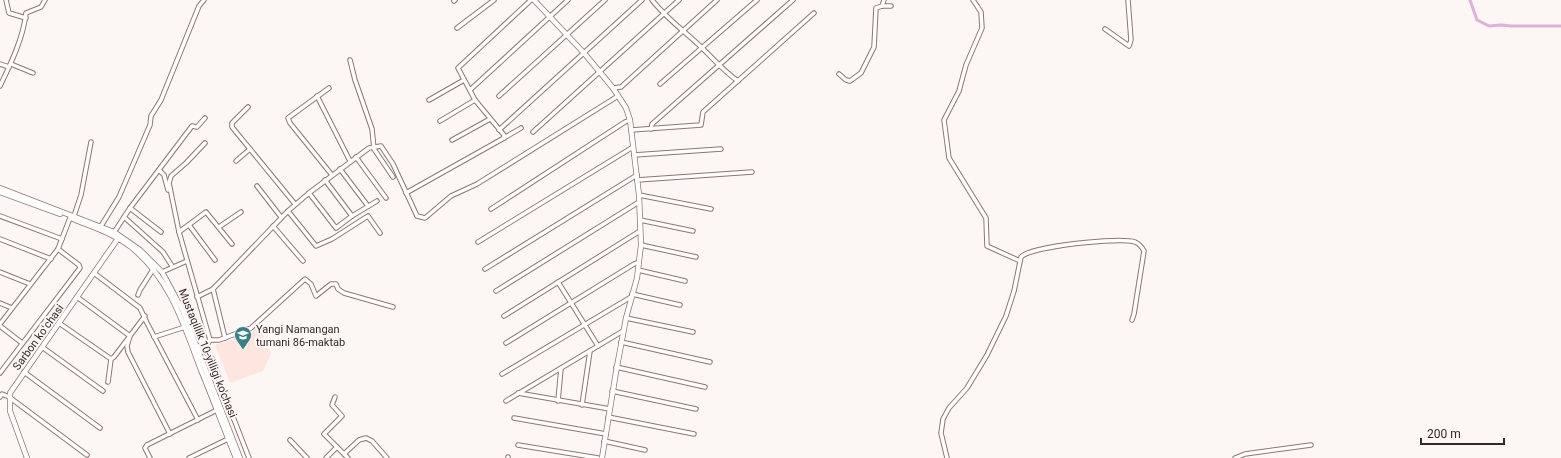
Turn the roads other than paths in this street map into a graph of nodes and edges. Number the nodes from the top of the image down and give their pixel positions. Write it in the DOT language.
graph roads {
  1 [pos="6,0"];
  2 [pos="45,0"];
  3 [pos="204,0"];
  4 [pos="494,0"];
  5 [pos="531,0"];
  6 [pos="534,0"];
  7 [pos="568,0"];
  8 [pos="605,0"];
  9 [pos="642,0"];
  10 [pos="652,0"];
  11 [pos="679,0"];
  12 [pos="718,0"];
  13 [pos="757,0"];
  14 [pos="793,0"];
  15 [pos="884,0"];
  16 [pos="973,0"];
  17 [pos="978,0"];
  18 [pos="1128,0"];
  19 [pos="978,5"];
  20 [pos="882,6"];
  21 [pos="891,6"];
  22 [pos="814,13"];
  23 [pos="663,14"];
  24 [pos="550,17"];
  25 [pos="26,18"];
  26 [pos="457,28"];
  27 [pos="1104,29"];
  28 [pos="682,32"];
  29 [pos="567,35"];
  30 [pos="702,48"];
  31 [pos="584,53"];
  32 [pos="350,60"];
  33 [pos="0,64"];
  34 [pos="719,64"];
  35 [pos="10,66"];
  36 [pos="600,72"];
  37 [pos="33,73"];
  38 [pos="839,74"];
  39 [pos="464,80"];
  40 [pos="738,81"];
  41 [pos="660,84"];
  42 [pos="0,86"];
  43 [pos="329,88"];
  44 [pos="613,88"];
  45 [pos="470,90"];
  46 [pos="317,96"];
  47 [pos="498,96"];
  48 [pos="618,96"];
  49 [pos="428,100"];
  50 [pos="475,100"];
  51 [pos="248,108"];
  52 [pos="205,118"];
  53 [pos="490,119"];
  54 [pos="630,120"];
  55 [pos="440,121"];
  56 [pos="521,128"];
  57 [pos="651,129"];
  58 [pos="498,130"];
  59 [pos="631,130"];
  60 [pos="533,132"];
  61 [pos="504,138"];
  62 [pos="452,140"];
  63 [pos="91,142"];
  64 [pos="205,142"];
  65 [pos="373,146"];
  66 [pos="633,147"];
  67 [pos="721,149"];
  68 [pos="250,150"];
  69 [pos="634,155"];
  70 [pos="356,157"];
  71 [pos="236,161"];
  72 [pos="350,162"];
  73 [pos="340,169"];
  74 [pos="159,170"];
  75 [pos="752,172"];
  76 [pos="332,175"];
  77 [pos="393,177"];
  78 [pos="637,178"];
  79 [pos="325,180"];
  80 [pos="257,186"];
  81 [pos="0,188"];
  82 [pos="0,192"];
  83 [pos="309,193"];
  84 [pos="406,193"];
  85 [pos="639,195"];
  86 [pos="386,198"];
  87 [pos="377,201"];
  88 [pos="639,202"];
  89 [pos="295,204"];
  90 [pos="368,206"];
  91 [pos="130,208"];
  92 [pos="491,209"];
  93 [pos="711,209"];
  94 [pos="288,211"];
  95 [pos="241,212"];
  96 [pos="0,216"];
  97 [pos="352,216"];
  98 [pos="72,217"];
  99 [pos="281,217"];
  100 [pos="124,218"];
  101 [pos="640,220"];
  102 [pos="178,225"];
  103 [pos="189,225"];
  104 [pos="101,226"];
  105 [pos="273,226"];
  106 [pos="219,227"];
  107 [pos="640,231"];
  108 [pos="693,231"];
  109 [pos="161,232"];
  110 [pos="179,232"];
  111 [pos="113,233"];
  112 [pos="380,233"];
  113 [pos="119,237"];
  114 [pos="62,239"];
  115 [pos="0,240"];
  116 [pos="478,242"];
  117 [pos="232,244"];
  118 [pos="641,246"];
  119 [pos="58,249"];
  120 [pos="696,257"];
  121 [pos="51,259"];
  122 [pos="215,260"];
  123 [pos="187,261"];
  124 [pos="303,261"];
  125 [pos="639,262"];
  126 [pos="1020,262"];
  127 [pos="172,266"];
  128 [pos="154,267"];
  129 [pos="485,269"];
  130 [pos="638,270"];
  131 [pos="0,272"];
  132 [pos="162,272"];
  133 [pos="94,273"];
  134 [pos="685,281"];
  135 [pos="558,282"];
  136 [pos="30,284"];
  137 [pos="213,289"];
  138 [pos="496,291"];
  139 [pos="138,295"];
  140 [pos="632,295"];
  141 [pos="77,297"];
  142 [pos="197,297"];
  143 [pos="571,302"];
  144 [pos="0,303"];
  145 [pos="680,305"];
  146 [pos="393,307"];
  147 [pos="12,308"];
  148 [pos="145,316"];
  149 [pos="504,316"];
  150 [pos="626,318"];
  151 [pos="1132,320"];
  152 [pos="59,323"];
  153 [pos="585,324"];
  154 [pos="0,325"];
  155 [pos="185,327"];
  156 [pos="623,331"];
  157 [pos="693,332"];
  158 [pos="130,336"];
  159 [pos="154,337"];
  160 [pos="225,338"];
  161 [pos="210,340"];
  162 [pos="621,342"];
  163 [pos="22,343"];
  164 [pos="506,343"];
  165 [pos="196,345"];
  166 [pos="598,346"];
  167 [pos="42,347"];
  168 [pos="590,351"];
  169 [pos="208,354"];
  170 [pos="111,359"];
  171 [pos="710,362"];
  172 [pos="616,367"];
  173 [pos="561,368"];
  174 [pos="24,372"];
  175 [pos="0,373"];
  176 [pos="502,374"];
  177 [pos="108,382"];
  178 [pos="705,387"];
  179 [pos="103,391"];
  180 [pos="612,391"];
  181 [pos="518,394"];
  182 [pos="1,395"];
  183 [pos="335,397"];
  184 [pos="9,398"];
  185 [pos="506,401"];
  186 [pos="558,401"];
  187 [pos="582,405"];
  188 [pos="610,409"];
  189 [pos="696,409"];
  190 [pos="217,410"];
  191 [pos="608,417"];
  192 [pos="514,418"];
  193 [pos="198,420"];
  194 [pos="100,428"];
  195 [pos="170,434"];
  196 [pos="606,434"];
  197 [pos="694,434"];
  198 [pos="228,439"];
  199 [pos="290,440"];
  200 [pos="604,441"];
  201 [pos="518,445"];
  202 [pos="1311,445"];
  203 [pos="337,447"];
  204 [pos="645,450"];
  205 [pos="344,454"];
  206 [pos="87,455"];
  207 [pos="27,458"];
  208 [pos="150,458"];
  209 [pos="188,458"];
  210 [pos="236,458"];
  211 [pos="240,458"];
  212 [pos="249,458"];
  213 [pos="307,458"];
  214 [pos="326,458"];
  215 [pos="348,458"];
  216 [pos="387,458"];
  217 [pos="598,458"];
  218 [pos="602,458"];
  219 [pos="948,458"];
  220 [pos="1235,458"];
  1 -- 25 [label="street"];
  2 -- 25 [label="street"];
  3 -- 104 [label="street"];
  4 -- 26 [label="street"];
  5 -- 39 [label="street"];
  6 -- 24 [label="street"];
  7 -- 24 [label="street"];
  8 -- 29 [label="street"];
  9 -- 31 [label="street"];
  10 -- 23 [label="street"];
  11 -- 23 [label="street"];
  12 -- 28 [label="street"];
  13 -- 30 [label="street"];
  14 -- 34 [label="street"];
  15 -- 20 [label="street"];
  16 -- 19 [label="street"];
  17 -- 19 [label="street"];
  18 -- 27 [label="street"];
  19 -- 126 [label="street"];
  20 -- 21 [label="street"];
  20 -- 38 [label="street"];
  22 -- 40 [label="street"];
  23 -- 28 [label="street"];
  23 -- 36 [label="street"];
  24 -- 29 [label="street"];
  24 -- 45 [label="street"];
  25 -- 35 [label="street"];
  28 -- 30 [label="street"];
  28 -- 44 [label="street"];
  29 -- 31 [label="street"];
  29 -- 47 [label="street"];
  30 -- 34 [label="street"];
  30 -- 41 [label="street"];
  31 -- 36 [label="street"];
  31 -- 58 [label="street"];
  32 -- 65 [label="street"];
  33 -- 35 [label="street"];
  34 -- 40 [label="street"];
  34 -- 57 [label="street"];
  35 -- 37 [label="street"];
  35 -- 42 [label="street"];
  36 -- 44 [label="street"];
  36 -- 60 [label="street"];
  39 -- 45 [label="street"];
  39 -- 49 [label="street"];
  40 -- 57 [label="street"];
  43 -- 46 [label="street"];
  44 -- 48 [label="street"];
  45 -- 50 [label="street"];
  46 -- 72 [label="street"];
  46 -- 76 [label="street"];
  48 -- 54 [label="street"];
  48 -- 84 [label="street"];
  50 -- 53 [label="street"];
  50 -- 55 [label="street"];
  51 -- 68 [label="street"];
  52 -- 74 [label="street"];
  53 -- 58 [label="street"];
  53 -- 62 [label="street"];
  54 -- 59 [label="street"];
  54 -- 92 [label="street"];
  56 -- 61 [label="street"];
  57 -- 59 [label="street"];
  58 -- 61 [label="street"];
  59 -- 66 [label="street"];
  61 -- 84 [label="street"];
  63 -- 98 [label="street"];
  64 -- 102 [label="street"];
  65 -- 70 [label="street"];
  65 -- 77 [label="street"];
  65 -- 84 [label="street"];
  66 -- 69 [label="street"];
  66 -- 116 [label="street"];
  67 -- 69 [label="street"];
  68 -- 71 [label="street"];
  68 -- 89 [label="street"];
  69 -- 78 [label="street"];
  70 -- 72 [label="street"];
  70 -- 86 [label="street"];
  72 -- 73 [label="street"];
  73 -- 76 [label="street"];
  73 -- 90 [label="street"];
  74 -- 91 [label="street"];
  74 -- 102 [label="street"];
  75 -- 78 [label="street"];
  76 -- 79 [label="street"];
  78 -- 85 [label="street"];
  78 -- 129 [label="street"];
  79 -- 83 [label="street"];
  79 -- 97 [label="street"];
  80 -- 99 [label="street"];
  81 -- 98 [label="street, Mustaqillik 10-yilligi ko'chasi"];
  82 -- 98 [label="street, Mustaqillik 10-yilligi ko'chasi"];
  83 -- 89 [label="street"];
  83 -- 97 [label="street"];
  85 -- 88 [label="street"];
  85 -- 93 [label="street"];
  87 -- 90 [label="street"];
  88 -- 101 [label="street"];
  88 -- 138 [label="street"];
  89 -- 94 [label="street"];
  90 -- 97 [label="street"];
  91 -- 100 [label="street"];
  91 -- 109 [label="street"];
  94 -- 99 [label="street"];
  94 -- 112 [label="street"];
  95 -- 106 [label="street"];
  96 -- 114 [label="street"];
  98 -- 104 [label="street, Mustaqillik 10-yilligi ko'chasi"];
  98 -- 111 [label="street, Mustaqillik 10-yilligi ko'chasi"];
  98 -- 114 [label="street"];
  99 -- 105 [label="street"];
  100 -- 111 [label="street"];
  100 -- 127 [label="street"];
  101 -- 107 [label="street"];
  101 -- 108 [label="street"];
  102 -- 110 [label="street"];
  103 -- 106 [label="street"];
  103 -- 110 [label="street"];
  103 -- 122 [label="street"];
  104 -- 111 [label="street, Mustaqillik 10-yilligi ko'chasi"];
  105 -- 124 [label="street"];
  105 -- 137 [label="street"];
  106 -- 117 [label="street"];
  107 -- 118 [label="street"];
  107 -- 135 [label="street"];
  110 -- 123 [label="street"];
  111 -- 113 [label="street, Mustaqillik 10-yilligi ko'chasi"];
  113 -- 128 [label="street, Mustaqillik 10-yilligi ko'chasi"];
  113 -- 133 [label="street, Sarbon koʻchasi"];
  114 -- 119 [label="street"];
  115 -- 121 [label="street"];
  118 -- 120 [label="street"];
  118 -- 125 [label="street"];
  119 -- 121 [label="street"];
  119 -- 163 [label="street"];
  121 -- 136 [label="street"];
  123 -- 127 [label="street"];
  123 -- 142 [label="street"];
  125 -- 130 [label="street"];
  125 -- 143 [label="street"];
  126 -- 151 [label="street"];
  126 -- 219 [label="street"];
  127 -- 132 [label="street"];
  128 -- 132 [label="street, Mustaqillik 10-yilligi ko'chasi"];
  128 -- 139 [label="street"];
  128 -- 155 [label="street, Mustaqillik 10-yilligi ko'chasi"];
  130 -- 134 [label="street"];
  130 -- 140 [label="street"];
  131 -- 136 [label="street"];
  132 -- 165 [label="street, Mustaqillik 10-yilligi ko'chasi"];
  133 -- 141 [label="street, Sarbon koʻchasi"];
  133 -- 148 [label="street"];
  135 -- 143 [label="street"];
  135 -- 149 [label="street"];
  136 -- 147 [label="street"];
  137 -- 142 [label="street"];
  137 -- 160 [label="street"];
  140 -- 145 [label="street"];
  140 -- 150 [label="street"];
  140 -- 153 [label="street"];
  141 -- 152 [label="street, Sarbon koʻchasi"];
  141 -- 158 [label="street"];
  142 -- 161 [label="street"];
  143 -- 153 [label="street"];
  143 -- 164 [label="street"];
  144 -- 147 [label="street"];
  146 -- 160 [label="street"];
  147 -- 154 [label="street"];
  148 -- 158 [label="street"];
  148 -- 159 [label="street"];
  150 -- 156 [label="street"];
  150 -- 157 [label="street"];
  152 -- 167 [label="street, Sarbon koʻchasi"];
  152 -- 170 [label="street"];
  153 -- 166 [label="street"];
  153 -- 176 [label="street"];
  154 -- 163 [label="street"];
  155 -- 159 [label="street"];
  155 -- 190 [label="street, Mustaqillik 10-yilligi ko'chasi"];
  156 -- 162 [label="street"];
  156 -- 166 [label="street"];
  158 -- 170 [label="street"];
  158 -- 195 [label="street"];
  159 -- 193 [label="street"];
  160 -- 161 [label="street"];
  161 -- 169 [label="street"];
  162 -- 171 [label="street"];
  162 -- 172 [label="street"];
  163 -- 175 [label="street"];
  165 -- 169 [label="street"];
  165 -- 211 [label="street, Mustaqillik 10-yilligi ko'chasi"];
  166 -- 168 [label="street"];
  167 -- 174 [label="street, Sarbon koʻchasi"];
  167 -- 179 [label="street"];
  168 -- 173 [label="street"];
  168 -- 187 [label="street"];
  169 -- 212 [label="street"];
  170 -- 177 [label="street"];
  172 -- 178 [label="street"];
  172 -- 180 [label="street"];
  173 -- 181 [label="street"];
  173 -- 186 [label="street"];
  174 -- 184 [label="street, Sarbon koʻchasi"];
  174 -- 194 [label="street"];
  180 -- 188 [label="street"];
  180 -- 189 [label="street"];
  181 -- 185 [label="street"];
  181 -- 186 [label="street"];
  182 -- 184 [label="street"];
  183 -- 203 [label="street"];
  184 -- 206 [label="street"];
  184 -- 207 [label="street"];
  186 -- 187 [label="street"];
  187 -- 188 [label="street"];
  188 -- 191 [label="street"];
  190 -- 193 [label="street"];
  190 -- 198 [label="street, Mustaqillik 10-yilligi ko'chasi"];
  191 -- 196 [label="street"];
  191 -- 197 [label="street"];
  192 -- 196 [label="street"];
  193 -- 195 [label="street"];
  195 -- 208 [label="street"];
  196 -- 200 [label="street"];
  198 -- 209 [label="street"];
  198 -- 210 [label="street, Mustaqillik 10-yilligi ko'chasi"];
  199 -- 213 [label="street"];
  200 -- 204 [label="street"];
  200 -- 218 [label="street"];
  201 -- 217 [label="street"];
  202 -- 220 [label="street"];
  203 -- 205 [label="street"];
  203 -- 214 [label="street"];
  205 -- 215 [label="street"];
  205 -- 216 [label="street"];
}
